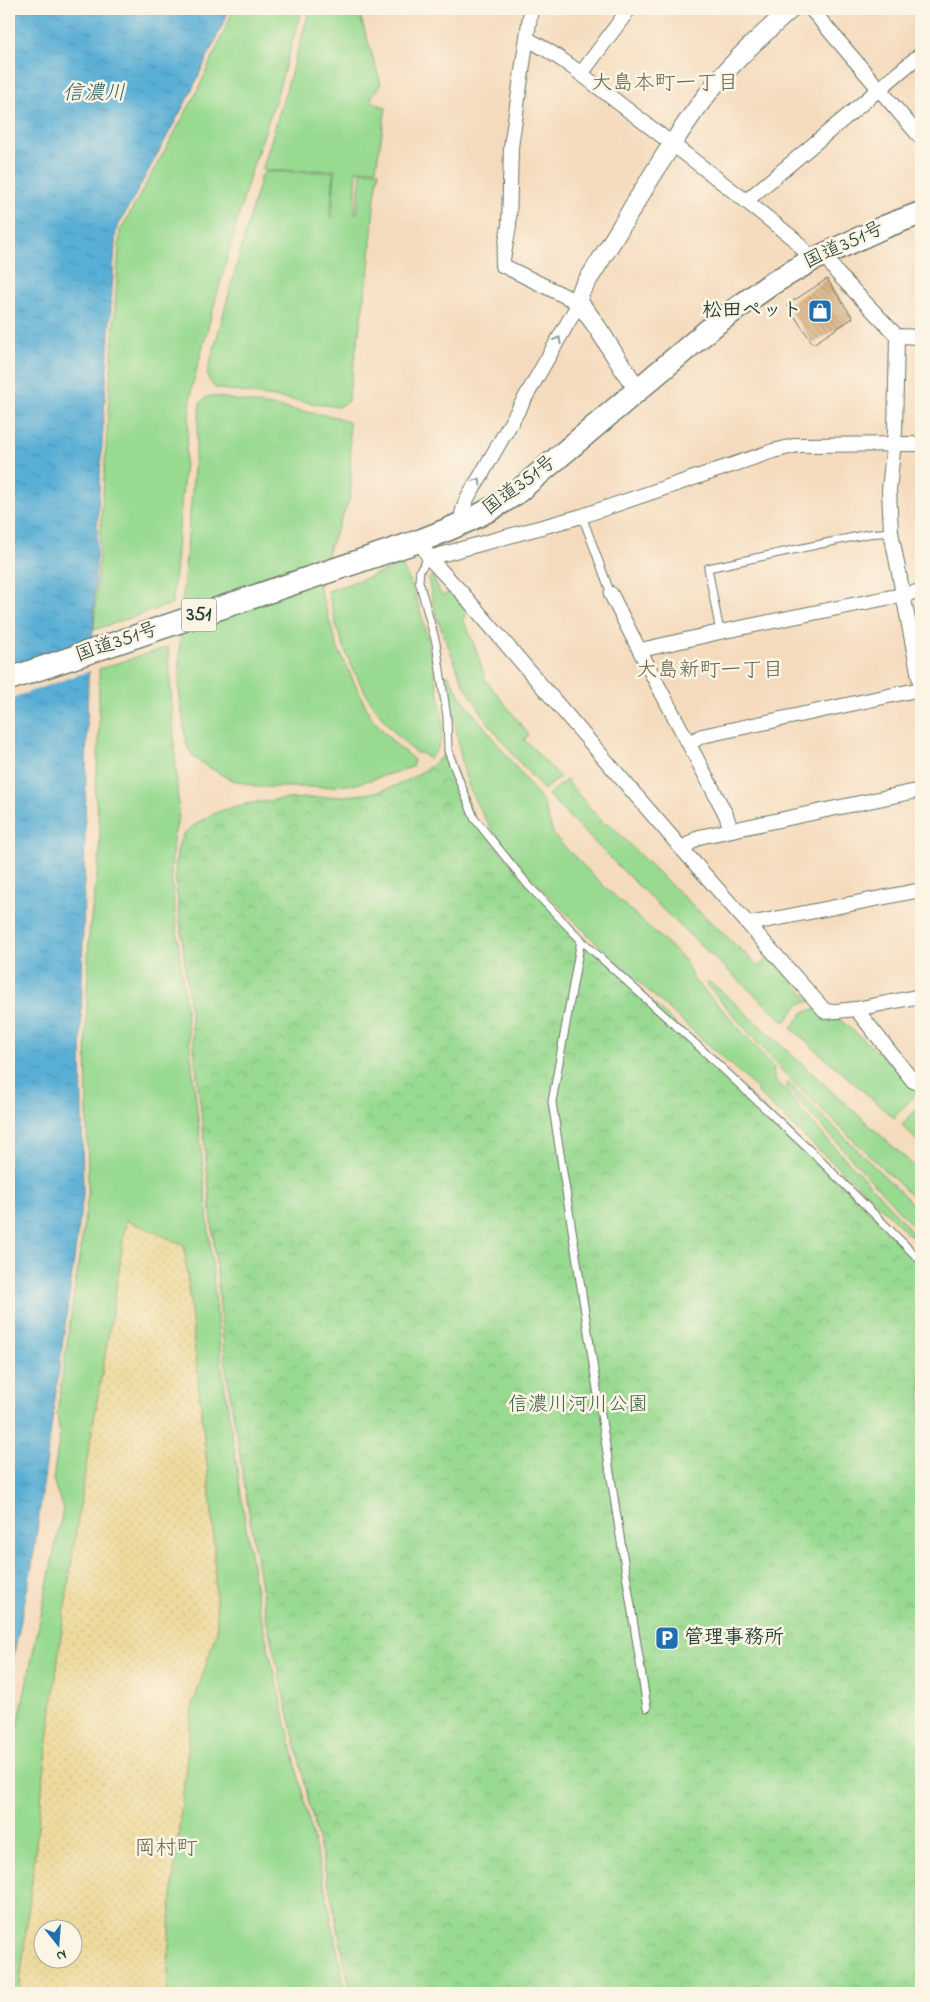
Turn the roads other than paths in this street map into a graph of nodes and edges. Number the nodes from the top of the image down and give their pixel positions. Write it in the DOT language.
graph roads {
  1 [pos="531,9"];
  2 [pos="629,9"];
  3 [pos="791,9"];
  4 [pos="811,9"];
  5 [pos="526,39"];
  6 [pos="921,54"];
  7 [pos="581,74"];
  8 [pos="879,89"];
  9 [pos="921,138"];
  10 [pos="673,144"];
  11 [pos="746,201"];
  12 [pos="921,213"];
  13 [pos="818,257"];
  14 [pos="579,303"];
  15 [pos="897,336"];
  16 [pos="921,337"];
  17 [pos="638,389"];
  18 [pos="893,444"];
  19 [pos="921,444"];
  20 [pos="582,516"];
  21 [pos="461,525"];
  22 [pos="891,532"];
  23 [pos="425,549"];
  24 [pos="921,591"];
  25 [pos="612,594"];
  26 [pos="903,594"];
  27 [pos="720,632"];
  28 [pos="641,650"];
  29 [pos="9,680"];
  30 [pos="921,688"];
  31 [pos="689,743"];
  32 [pos="921,790"];
  33 [pos="731,830"];
  34 [pos="682,849"];
  35 [pos="921,890"];
  36 [pos="750,924"];
  37 [pos="581,940"];
  38 [pos="921,996"];
  39 [pos="856,1010"];
  40 [pos="921,1084"];
  41 [pos="921,1261"];
  42 [pos="647,1708"];
  1 -- 5 [label="street"];
  2 -- 7 [label="street"];
  3 -- 10 [label="street"];
  4 -- 8 [label="street"];
  5 -- 7 [label="street"];
  5 -- 14 [label="street"];
  6 -- 8 [label="street"];
  7 -- 10 [label="street"];
  8 -- 9 [label="street"];
  8 -- 11 [label="street"];
  10 -- 11 [label="street"];
  10 -- 14 [label="street"];
  11 -- 13 [label="street"];
  12 -- 13 [label="highway, 国道351号 / 351"];
  13 -- 15 [label="street"];
  13 -- 17 [label="highway, 国道351号 / 351"];
  14 -- 17 [label="street"];
  21 -- 14 [label="street, one-way"];
  15 -- 16 [label="street"];
  15 -- 18 [label="street"];
  17 -- 21 [label="highway, 国道351号 / 351"];
  18 -- 19 [label="street"];
  18 -- 20 [label="street"];
  18 -- 22 [label="street"];
  20 -- 23 [label="street"];
  20 -- 25 [label="lane"];
  21 -- 23 [label="highway, 国道351号 / 351"];
  22 -- 26 [label="street"];
  22 -- 27 [label="lane"];
  23 -- 29 [label="highway, 国道351号 / 351"];
  23 -- 34 [label="street"];
  23 -- 37 [label="lane"];
  24 -- 26 [label="street"];
  25 -- 28 [label="street"];
  26 -- 27 [label="street"];
  26 -- 30 [label="street"];
  27 -- 28 [label="street"];
  28 -- 31 [label="street"];
  30 -- 31 [label="street"];
  31 -- 33 [label="street"];
  32 -- 33 [label="street"];
  33 -- 34 [label="street"];
  34 -- 36 [label="street"];
  35 -- 36 [label="street"];
  36 -- 39 [label="street"];
  37 -- 41 [label="lane"];
  37 -- 42 [label="lane"];
  38 -- 39 [label="street"];
  39 -- 40 [label="street"];
}
